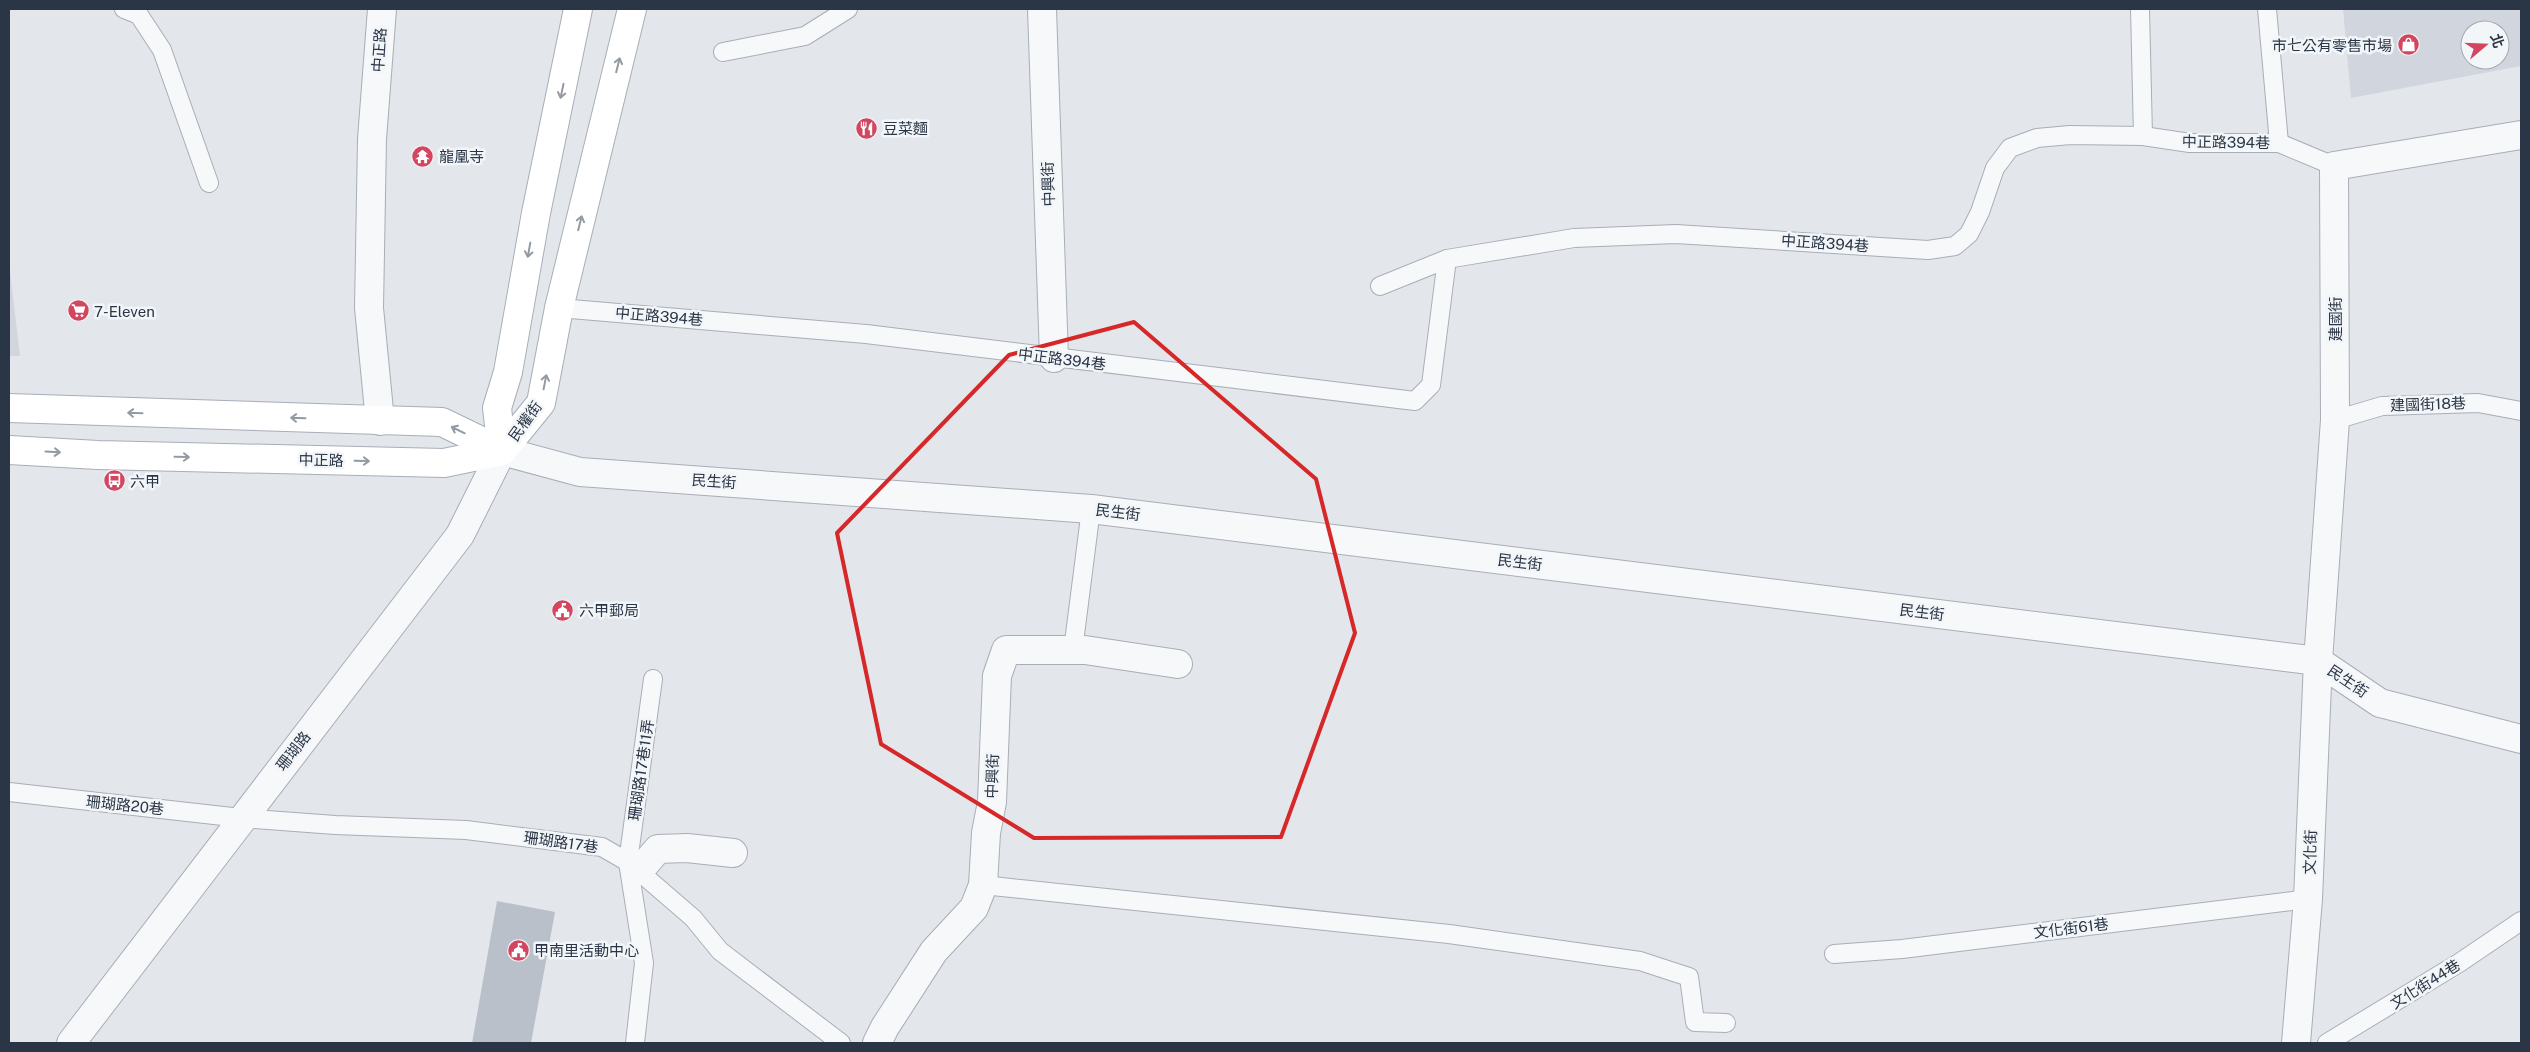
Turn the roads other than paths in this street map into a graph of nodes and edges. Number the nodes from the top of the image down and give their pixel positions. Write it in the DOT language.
graph roads {
  1 [pos="382,9"];
  2 [pos="578,9"];
  3 [pos="632,9"];
  4 [pos="848,9"];
  5 [pos="1042,9"];
  6 [pos="2140,9"];
  7 [pos="2267,9"];
  8 [pos="137,11"];
  9 [pos="723,52"];
  10 [pos="2521,135"];
  11 [pos="2144,136"];
  12 [pos="2279,143"];
  13 [pos="2334,166"];
  14 [pos="209,183"];
  15 [pos="1447,259"];
  16 [pos="1380,286"];
  17 [pos="559,308"];
  18 [pos="1054,358"];
  19 [pos="9,408"];
  20 [pos="2521,411"];
  21 [pos="2335,420"];
  22 [pos="380,421"];
  23 [pos="9,450"];
  24 [pos="502,451"];
  25 [pos="1091,508"];
  26 [pos="1072,650"];
  27 [pos="2318,661"];
  28 [pos="1178,664"];
  29 [pos="653,679"];
  30 [pos="2521,739"];
  31 [pos="9,792"];
  32 [pos="242,818"];
  33 [pos="733,853"];
  34 [pos="633,867"];
  35 [pos="983,884"];
  36 [pos="2308,900"];
  37 [pos="2521,921"];
  38 [pos="1834,954"];
  39 [pos="1726,1023"];
  40 [pos="71,1043"];
  41 [pos="636,1043"];
  42 [pos="841,1043"];
  43 [pos="877,1043"];
  44 [pos="2296,1043"];
  45 [pos="2327,1043"];
  1 -- 22 [label="street, 中正路"];
  2 -- 24 [label="main road, 民權街, one-way"];
  17 -- 3 [label="main road, 民權街, one-way"];
  4 -- 9 [label="lane"];
  5 -- 18 [label="street, 中興街"];
  6 -- 11 [label="lane"];
  7 -- 12 [label="lane"];
  8 -- 14 [label="lane"];
  10 -- 13 [label="street"];
  11 -- 12 [label="lane, 中正路394巷"];
  11 -- 15 [label="lane, 中正路394巷"];
  12 -- 13 [label="lane, 中正路394巷"];
  13 -- 21 [label="street, 建國街"];
  15 -- 16 [label="lane, 中正路394巷"];
  15 -- 18 [label="lane, 中正路394巷"];
  17 -- 18 [label="lane, 中正路394巷"];
  24 -- 17 [label="main road, 民權街, one-way"];
  22 -- 19 [label="main road, one-way"];
  20 -- 21 [label="lane, 建國街18巷"];
  21 -- 27 [label="street, 建國街"];
  24 -- 22 [label="main road, one-way"];
  23 -- 24 [label="main road, 中正路, one-way"];
  24 -- 25 [label="street, 民生街"];
  24 -- 32 [label="street, 珊瑚路"];
  25 -- 26 [label="lane"];
  25 -- 27 [label="street, 民生街"];
  26 -- 28 [label="street, 中興街"];
  26 -- 35 [label="street, 中興街"];
  27 -- 30 [label="street, 民生街"];
  27 -- 36 [label="street, 文化街"];
  29 -- 34 [label="lane, 珊瑚路17巷11弄"];
  31 -- 32 [label="lane, 珊瑚路20巷"];
  32 -- 34 [label="lane, 珊瑚路17巷"];
  32 -- 40 [label="street, 珊瑚路"];
  33 -- 34 [label="street"];
  34 -- 41 [label="lane, 珊瑚路17巷11弄"];
  34 -- 42 [label="lane, 珊瑚路17巷"];
  35 -- 39 [label="lane"];
  35 -- 43 [label="street, 中興街"];
  36 -- 38 [label="lane, 文化街61巷"];
  36 -- 44 [label="street, 文化街"];
  37 -- 45 [label="lane, 文化街44巷"];
}
